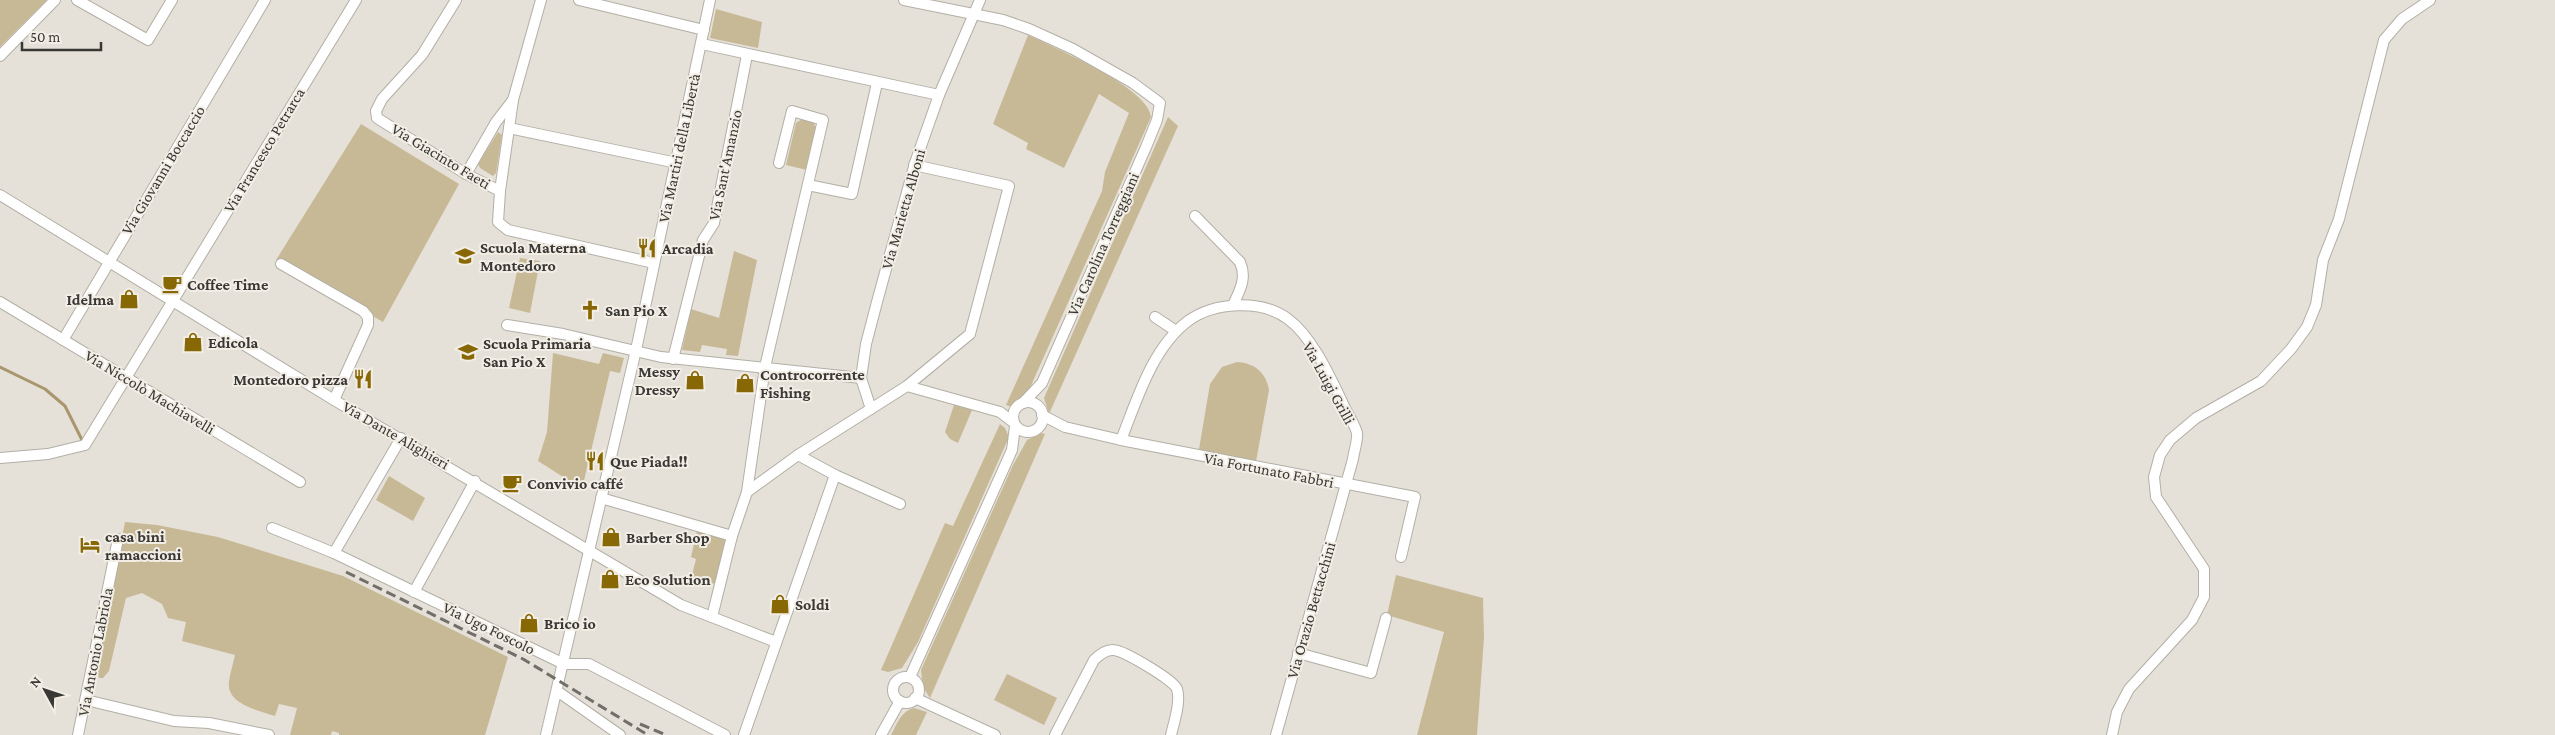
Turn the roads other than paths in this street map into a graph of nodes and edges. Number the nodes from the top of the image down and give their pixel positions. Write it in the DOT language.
graph roads {
  1 [pos="55,0"];
  2 [pos="77,0"];
  3 [pos="172,0"];
  4 [pos="264,0"];
  5 [pos="356,0"];
  6 [pos="456,0"];
  7 [pos="541,0"];
  8 [pos="579,0"];
  9 [pos="710,0"];
  10 [pos="904,0"];
  11 [pos="980,0"];
  12 [pos="2430,0"];
  13 [pos="974,15"];
  14 [pos="704,30"];
  15 [pos="702,44"];
  16 [pos="747,55"];
  17 [pos="0,56"];
  18 [pos="877,83"];
  19 [pos="939,95"];
  20 [pos="512,100"];
  21 [pos="509,128"];
  22 [pos="677,163"];
  23 [pos="779,163"];
  24 [pos="914,165"];
  25 [pos="466,174"];
  26 [pos="808,185"];
  27 [pos="500,191"];
  28 [pos="0,195"];
  29 [pos="1194,216"];
  30 [pos="109,261"];
  31 [pos="654,263"];
  32 [pos="281,264"];
  33 [pos="173,301"];
  34 [pos="0,302"];
  35 [pos="1233,305"];
  36 [pos="1155,317"];
  37 [pos="507,325"];
  38 [pos="1176,331"];
  39 [pos="63,340"];
  40 [pos="636,350"];
  41 [pos="673,359"];
  42 [pos="765,367"];
  43 [pos="126,378"];
  44 [pos="861,378"];
  45 [pos="1042,383"];
  46 [pos="907,386"];
  47 [pos="334,400"];
  48 [pos="1019,406"];
  49 [pos="871,409"];
  50 [pos="1000,412"];
  51 [pos="1041,412"];
  52 [pos="1014,424"];
  53 [pos="1065,427"];
  54 [pos="1033,431"];
  55 [pos="401,438"];
  56 [pos="1121,440"];
  57 [pos="1012,450"];
  58 [pos="798,455"];
  59 [pos="0,458"];
  60 [pos="835,475"];
  61 [pos="476,481"];
  62 [pos="300,482"];
  63 [pos="1346,485"];
  64 [pos="747,492"];
  65 [pos="601,498"];
  66 [pos="900,504"];
  67 [pos="272,528"];
  68 [pos="732,536"];
  69 [pos="118,539"];
  70 [pos="589,550"];
  71 [pos="334,553"];
  72 [pos="1401,557"];
  73 [pos="414,592"];
  74 [pos="712,618"];
  75 [pos="1386,618"];
  76 [pos="776,642"];
  77 [pos="1298,653"];
  78 [pos="564,664"];
  79 [pos="910,677"];
  80 [pos="557,691"];
  81 [pos="915,698"];
  82 [pos="86,700"];
  83 [pos="900,701"];
  84 [pos="78,735"];
  85 [pos="269,735"];
  86 [pos="546,735"];
  87 [pos="620,735"];
  88 [pos="725,735"];
  89 [pos="744,735"];
  90 [pos="881,735"];
  91 [pos="995,735"];
  92 [pos="1055,735"];
  93 [pos="1171,735"];
  94 [pos="1276,735"];
  95 [pos="2112,735"];
  1 -- 17 [label="street"];
  2 -- 3 [label="street"];
  4 -- 30 [label="street, Via Giovanni Boccaccio"];
  5 -- 33 [label="street, Via Francesco Petrarca"];
  6 -- 25 [label="street, Via Giacinto Faeti"];
  7 -- 20 [label="street"];
  8 -- 14 [label="street"];
  9 -- 14 [label="street, Via Martiri della Libertà"];
  10 -- 13 [label="street"];
  11 -- 13 [label="street, Via Marietta Alboni"];
  12 -- 95 [label="street"];
  13 -- 19 [label="street, Via Marietta Alboni"];
  13 -- 45 [label="street, Via Carolina Torreggiani"];
  14 -- 15 [label="street, Via Martiri della Libertà"];
  15 -- 16 [label="street"];
  15 -- 22 [label="street, Via Martiri della Libertà"];
  16 -- 18 [label="street"];
  16 -- 41 [label="street, Via Sant'Amanzio"];
  18 -- 19 [label="street"];
  18 -- 26 [label="street"];
  19 -- 24 [label="street, Via Marietta Alboni"];
  20 -- 21 [label="street"];
  20 -- 25 [label="street"];
  21 -- 22 [label="street"];
  21 -- 27 [label="street"];
  22 -- 31 [label="street, Via Martiri della Libertà"];
  23 -- 26 [label="street"];
  24 -- 44 [label="street, Via Marietta Alboni"];
  24 -- 46 [label="street"];
  25 -- 27 [label="street, Via Giacinto Faeti"];
  26 -- 42 [label="street"];
  27 -- 31 [label="street"];
  28 -- 30 [label="street, Via Dante Alighieri"];
  29 -- 35 [label="street"];
  30 -- 33 [label="street, Via Dante Alighieri"];
  30 -- 39 [label="street, Via Giovanni Boccaccio"];
  31 -- 40 [label="street, Via Martiri della Libertà"];
  32 -- 47 [label="street"];
  33 -- 43 [label="street, Via Francesco Petrarca"];
  33 -- 47 [label="street, Via Dante Alighieri"];
  34 -- 39 [label="street, Via Niccolò Machiavelli"];
  35 -- 38 [label="street, Via Luigi Grilli"];
  35 -- 63 [label="street, Via Luigi Grilli"];
  36 -- 38 [label="street"];
  37 -- 40 [label="street"];
  38 -- 56 [label="street, Via Luigi Grilli"];
  39 -- 43 [label="street, Via Niccolò Machiavelli"];
  40 -- 41 [label="street"];
  40 -- 65 [label="street, Via Martiri della Libertà"];
  41 -- 42 [label="street"];
  42 -- 44 [label="street"];
  42 -- 64 [label="street"];
  43 -- 59 [label="street, Via Francesco Petrarca"];
  43 -- 62 [label="street, Via Niccolò Machiavelli"];
  44 -- 49 [label="street, Via Marietta Alboni"];
  45 -- 48 [label="street, Via Carolina Torreggiani"];
  45 -- 51 [label="street, Via Carolina Torreggiani"];
  46 -- 49 [label="street"];
  46 -- 50 [label="street"];
  47 -- 55 [label="street, Via Dante Alighieri"];
  48 -- 50 [label="street"];
  48 -- 51 [label="street"];
  48 -- 52 [label="street"];
  49 -- 58 [label="street"];
  50 -- 52 [label="street"];
  51 -- 53 [label="street, Via Fortunato Fabbri"];
  51 -- 54 [label="street"];
  52 -- 54 [label="street"];
  52 -- 57 [label="street"];
  53 -- 54 [label="street, Via Fortunato Fabbri"];
  53 -- 56 [label="street, Via Fortunato Fabbri"];
  54 -- 57 [label="street"];
  55 -- 61 [label="street, Via Dante Alighieri"];
  55 -- 71 [label="street"];
  56 -- 63 [label="street, Via Fortunato Fabbri"];
  57 -- 79 [label="street"];
  58 -- 60 [label="street"];
  58 -- 64 [label="street"];
  60 -- 66 [label="street"];
  60 -- 76 [label="street"];
  61 -- 70 [label="street, Via Dante Alighieri"];
  61 -- 73 [label="street"];
  63 -- 72 [label="street, Via Fortunato Fabbri"];
  63 -- 77 [label="street, Via Orazio Bettacchini"];
  64 -- 68 [label="street"];
  65 -- 68 [label="street"];
  65 -- 70 [label="street, Via Martiri della Libertà"];
  67 -- 71 [label="street, Via Ugo Foscolo"];
  68 -- 74 [label="street"];
  69 -- 82 [label="street, Via Antonio Labriola"];
  70 -- 74 [label="street, Via Dante Alighieri"];
  70 -- 78 [label="street, Via Martiri della Libertà"];
  71 -- 73 [label="street, Via Ugo Foscolo"];
  73 -- 78 [label="street, Via Ugo Foscolo"];
  74 -- 76 [label="street, Via Dante Alighieri"];
  75 -- 77 [label="street"];
  76 -- 89 [label="street"];
  77 -- 94 [label="street, Via Orazio Bettacchini"];
  78 -- 80 [label="street, Via Martiri della Libertà"];
  78 -- 88 [label="street"];
  79 -- 81 [label="street"];
  79 -- 83 [label="street"];
  80 -- 86 [label="street, Via Martiri della Libertà"];
  80 -- 87 [label="street"];
  81 -- 83 [label="street"];
  81 -- 91 [label="street"];
  82 -- 84 [label="street, Via Antonio Labriola"];
  82 -- 85 [label="street"];
  83 -- 90 [label="street"];
  92 -- 93 [label="street"];
}
